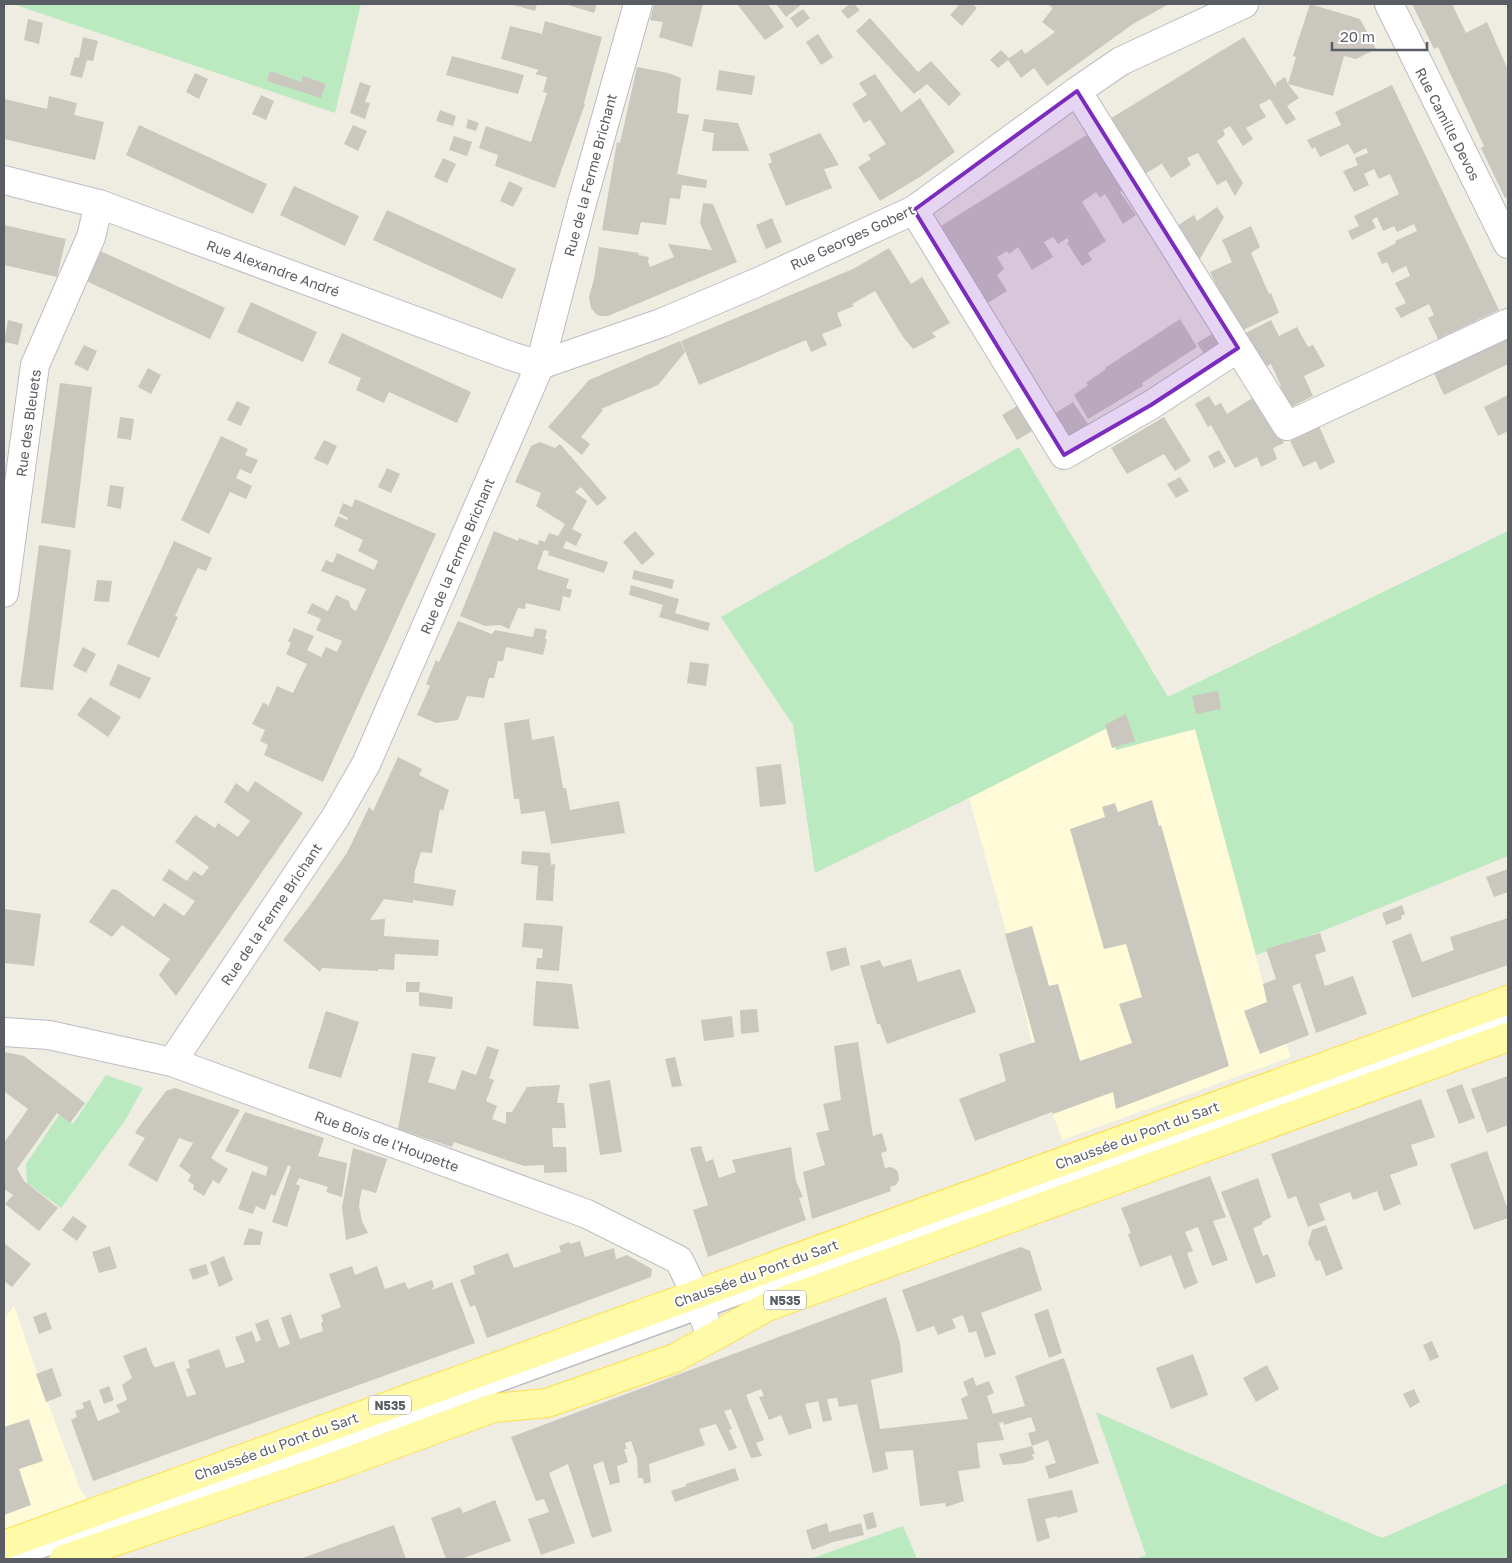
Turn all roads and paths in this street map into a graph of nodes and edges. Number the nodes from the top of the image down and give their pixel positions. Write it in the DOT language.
graph roads {
  1 [pos="638,4"];
  2 [pos="1244,4"];
  3 [pos="1389,4"];
  4 [pos="1077,91"];
  5 [pos="4,180"];
  6 [pos="99,204"];
  7 [pos="914,210"];
  8 [pos="1508,244"];
  9 [pos="1508,323"];
  10 [pos="1238,348"];
  11 [pos="540,365"];
  12 [pos="4,593"];
  13 [pos="1508,1000"];
  14 [pos="1508,1019"];
  15 [pos="4,1032"];
  16 [pos="1508,1037"];
  17 [pos="172,1062"];
  18 [pos="698,1302"];
  19 [pos="711,1337"];
  20 [pos="4,1545"];
  21 [pos="16,1559"];
  22 [pos="64,1559"];
  1 -- 11 [label="street, Rue de la Ferme Brichant"];
  2 -- 4 [label="street, Rue Georges Gobert"];
  3 -- 8 [label="street, Rue Camille Devos"];
  4 -- 7 [label="street, Rue Georges Gobert"];
  4 -- 10 [label="street"];
  5 -- 6 [label="street, Rue Alexandre André"];
  6 -- 11 [label="street, Rue Alexandre André"];
  6 -- 12 [label="street, Rue des Bleuets"];
  7 -- 10 [label="street"];
  7 -- 11 [label="street, Rue Georges Gobert"];
  9 -- 10 [label="street"];
  11 -- 17 [label="street, Rue de la Ferme Brichant"];
  13 -- 18 [label="main road, Chaussée du Pont du Sart / N535"];
  14 -- 18 [label="lane"];
  15 -- 17 [label="street, Rue Bois de l'Houpette"];
  16 -- 19 [label="main road, N535"];
  17 -- 18 [label="street, Rue Bois de l'Houpette"];
  18 -- 19 [label="street, Rue Bois de l'Houpette"];
  18 -- 20 [label="main road, Chaussée du Pont du Sart / N535"];
  18 -- 21 [label="lane"];
  19 -- 22 [label="main road, N535"];
}
